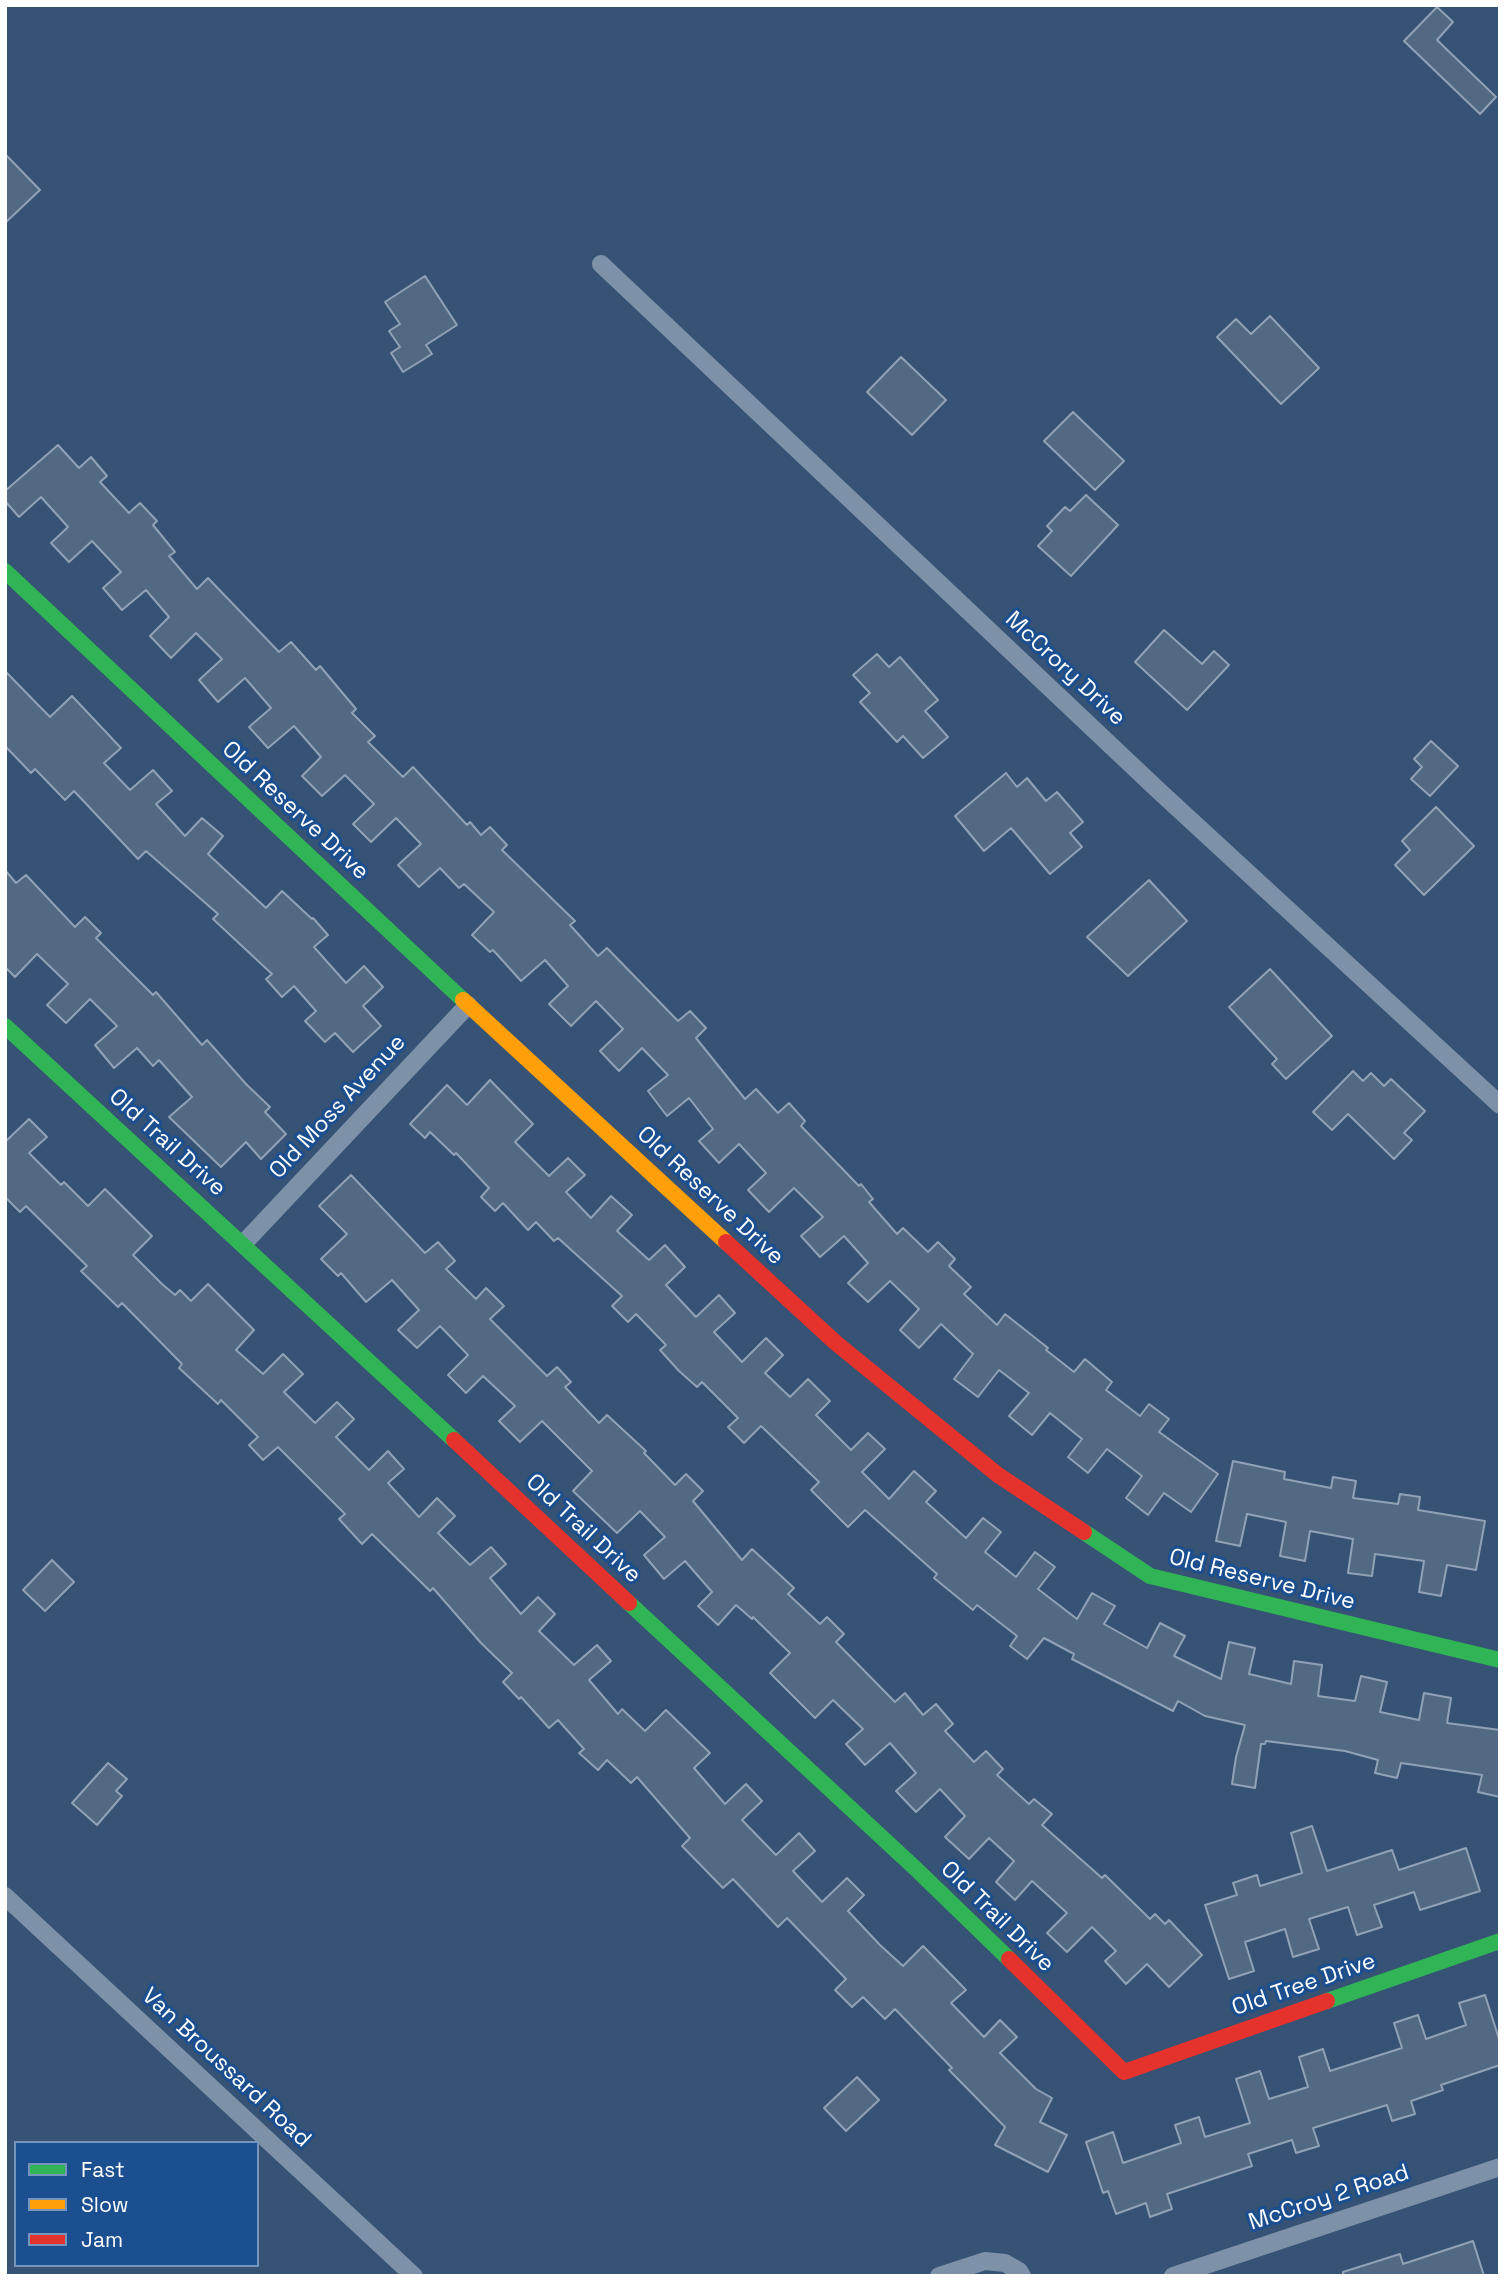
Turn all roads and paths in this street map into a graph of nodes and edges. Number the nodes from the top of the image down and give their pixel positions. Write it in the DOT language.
graph roads {
  1 [pos="601,264"];
  2 [pos="5,571"];
  3 [pos="468,1005"];
  4 [pos="5,1026"];
  5 [pos="1500,1105"];
  6 [pos="243,1244"];
  7 [pos="1500,1660"];
  8 [pos="5,1896"];
  9 [pos="1500,1941"];
  10 [pos="1124,2072"];
  11 [pos="1500,2168"];
  12 [pos="414,2276"];
  13 [pos="939,2276"];
  14 [pos="1023,2276"];
  15 [pos="1173,2276"];
  1 -- 5 [label="street, McCrory Drive"];
  2 -- 3 [label="street, Old Reserve Drive"];
  3 -- 6 [label="street, Old Moss Avenue"];
  3 -- 7 [label="street, Old Reserve Drive"];
  4 -- 6 [label="street, Old Trail Drive"];
  6 -- 10 [label="street, Old Trail Drive"];
  8 -- 12 [label="street, Van Broussard Road"];
  9 -- 10 [label="street, Old Tree Drive"];
  11 -- 15 [label="street, McCroy 2 Road"];
  13 -- 14 [label="street"];
}
